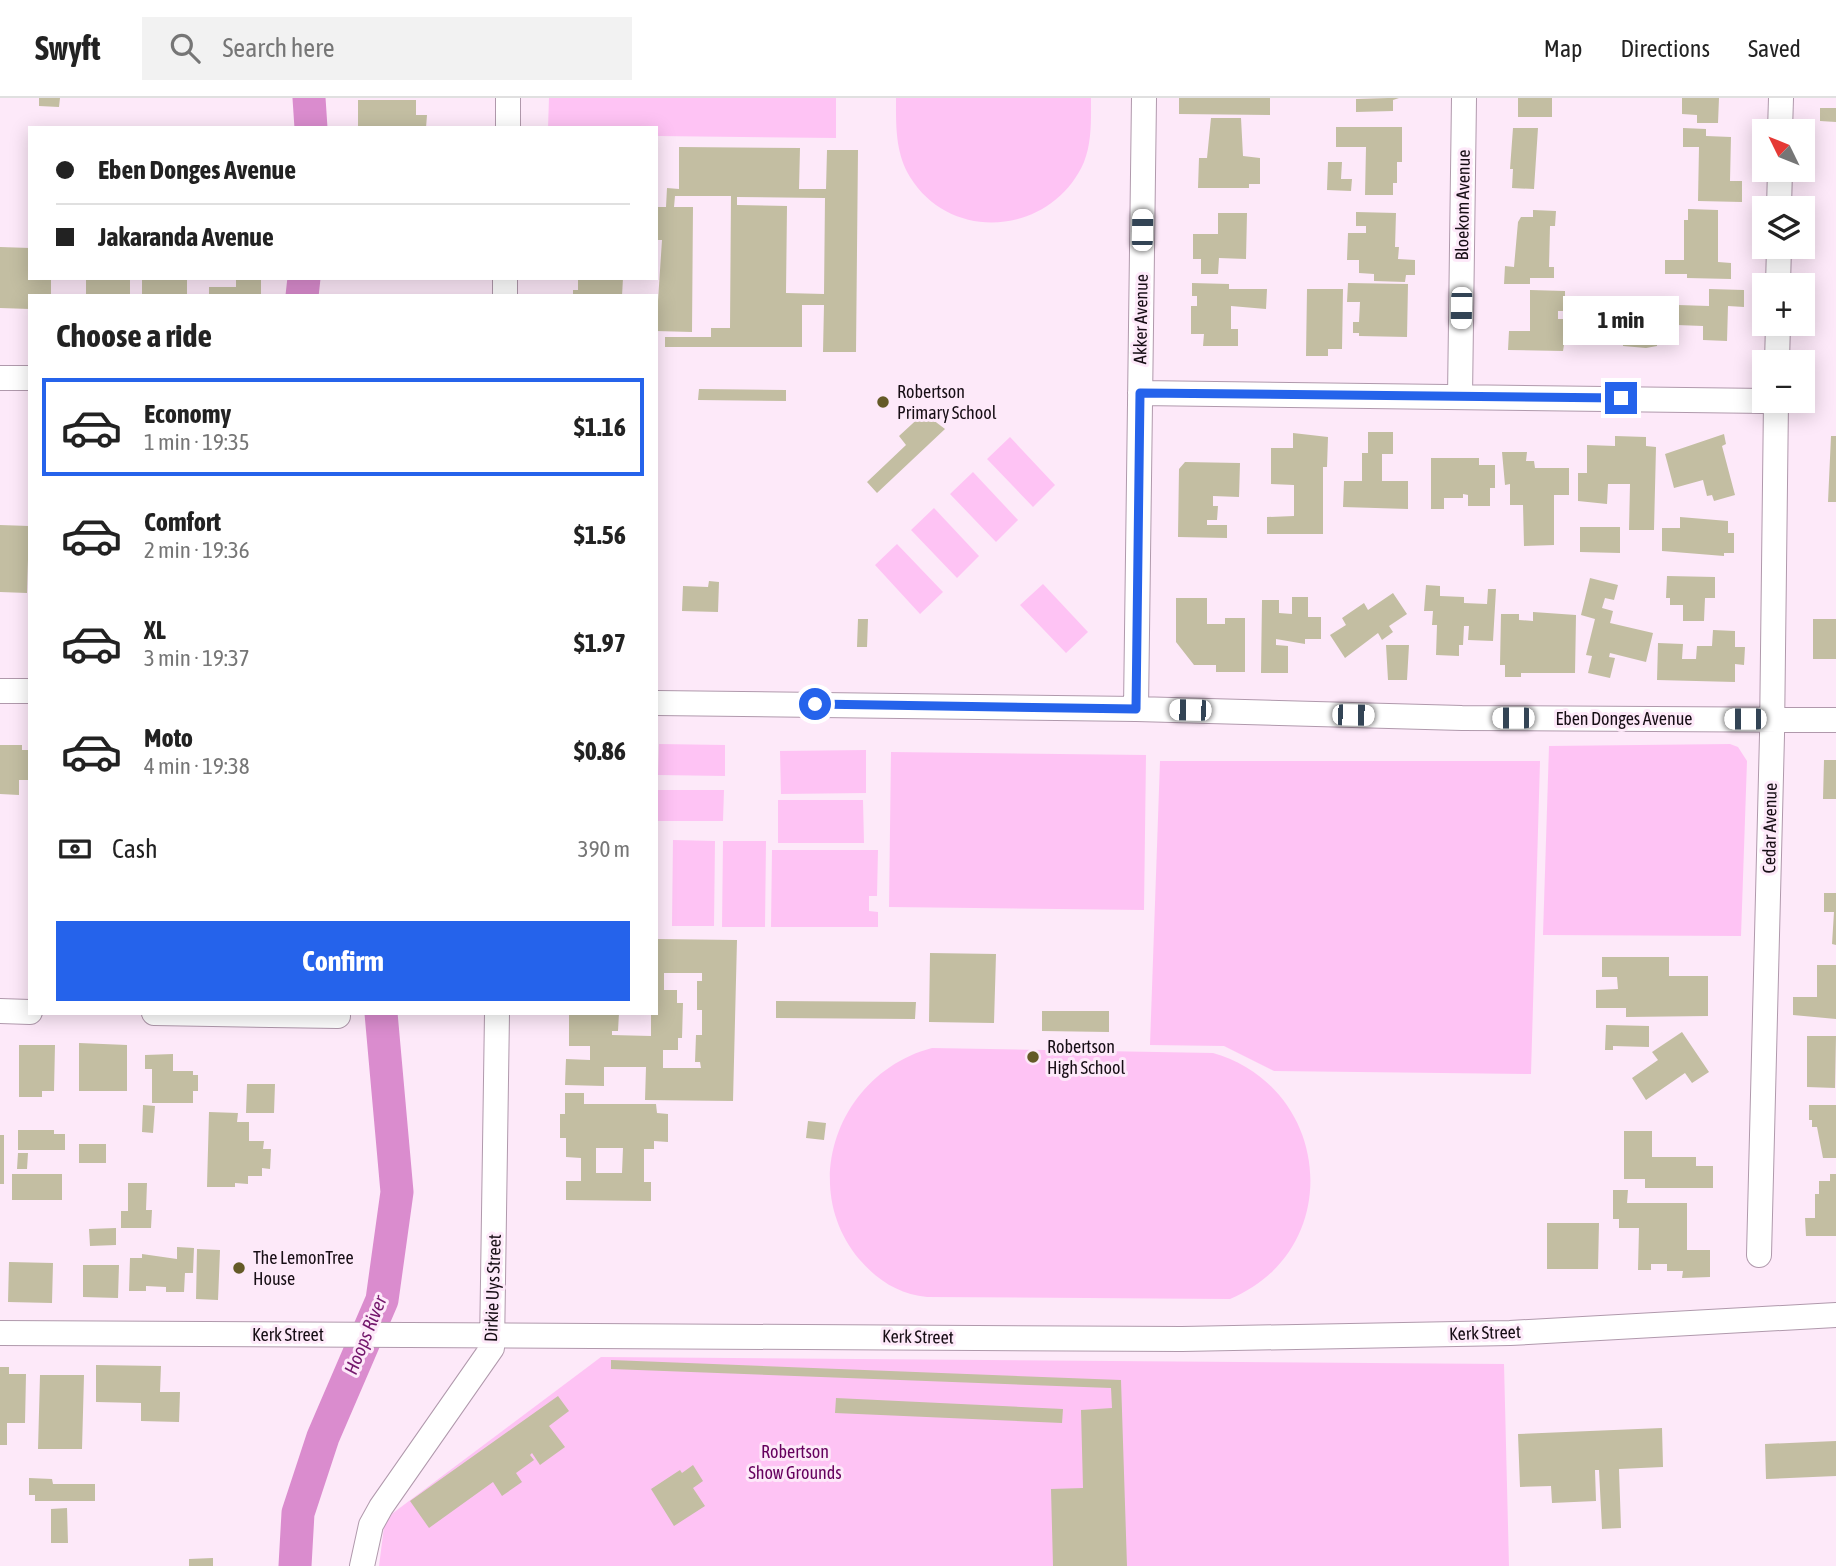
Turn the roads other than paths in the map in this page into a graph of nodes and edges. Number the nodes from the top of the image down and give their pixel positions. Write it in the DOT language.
graph roads {
  1 [pos="508,98"];
  2 [pos="1144,98"];
  3 [pos="1464,98"];
  4 [pos="1781,98"];
  5 [pos="1780,119"];
  6 [pos="508,126"];
  7 [pos="0,378"];
  8 [pos="28,378"];
  9 [pos="1140,393"];
  10 [pos="1460,397"];
  11 [pos="1752,401"];
  12 [pos="1776,413"];
  13 [pos="0,691"];
  14 [pos="28,691"];
  15 [pos="658,703"];
  16 [pos="1136,709"];
  17 [pos="1771,719"];
  18 [pos="1836,720"];
  19 [pos="0,1011"];
  20 [pos="28,1012"];
  21 [pos="277,1015"];
  22 [pos="497,1015"];
  23 [pos="338,1016"];
  24 [pos="1759,1255"];
  25 [pos="1836,1315"];
  26 [pos="0,1333"];
  27 [pos="494,1335"];
  28 [pos="362,1566"];
  1 -- 6 [label="street"];
  2 -- 9 [label="street, Akker Avenue"];
  3 -- 10 [label="street, Bloekom Avenue"];
  4 -- 5 [label="street"];
  7 -- 8 [label="street"];
  9 -- 10 [label="street"];
  9 -- 16 [label="street, Akker Avenue"];
  10 -- 11 [label="street"];
  12 -- 17 [label="street, Cedar Avenue"];
  13 -- 14 [label="street"];
  15 -- 16 [label="street, Eben Donges Avenue"];
  16 -- 17 [label="street, Eben Donges Avenue"];
  17 -- 18 [label="street, Eben Donges Avenue"];
  17 -- 24 [label="street, Cedar Avenue"];
  19 -- 20 [label="street"];
  21 -- 23 [label="street"];
  22 -- 27 [label="street, Dirkie Uys Street"];
  25 -- 27 [label="street, Kerk Street"];
  26 -- 27 [label="street, Kerk Street"];
  27 -- 28 [label="street, Dirkie Uys Street"];
}
